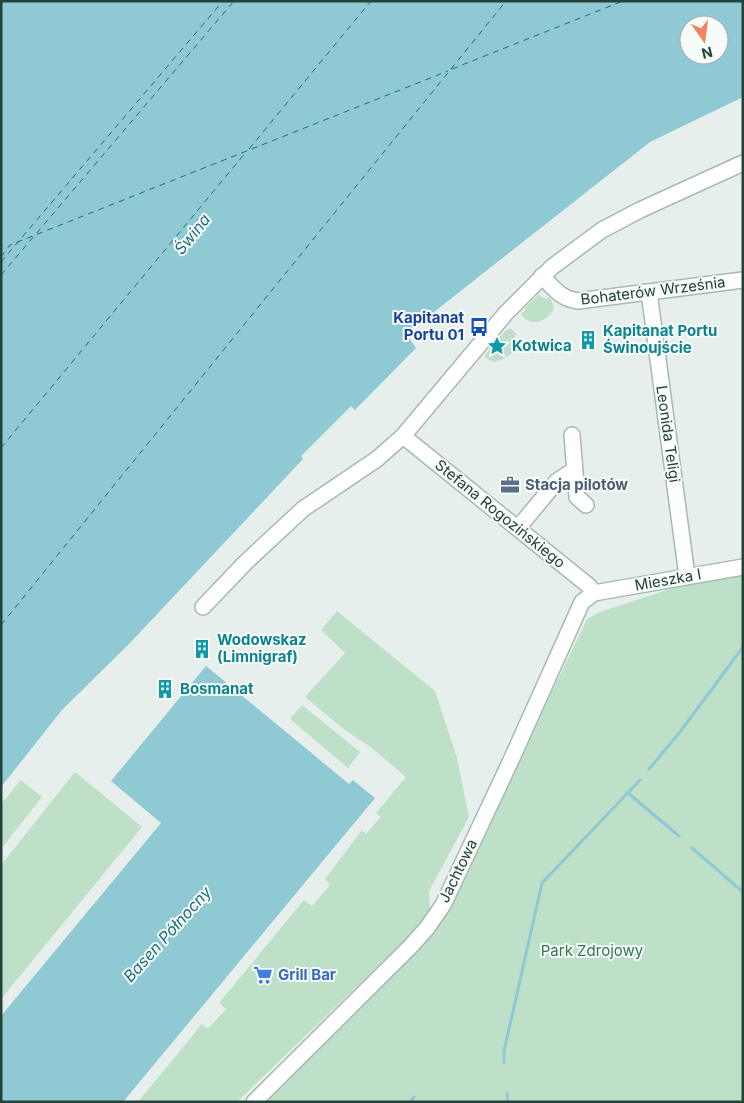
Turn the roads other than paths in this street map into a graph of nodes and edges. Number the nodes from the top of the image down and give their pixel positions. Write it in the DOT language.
graph roads {
  1 [pos="743,163"];
  2 [pos="542,276"];
  3 [pos="743,280"];
  4 [pos="649,292"];
  5 [pos="572,435"];
  6 [pos="404,436"];
  7 [pos="574,470"];
  8 [pos="586,505"];
  9 [pos="518,528"];
  10 [pos="743,567"];
  11 [pos="687,576"];
  12 [pos="594,594"];
  13 [pos="203,607"];
  14 [pos="254,1102"];
  1 -- 2 [label="street"];
  2 -- 4 [label="street, Bohaterów Września"];
  2 -- 6 [label="street"];
  3 -- 4 [label="street, Bohaterów Września"];
  4 -- 11 [label="street, Leonida Teligi"];
  5 -- 7 [label="street"];
  6 -- 9 [label="street, Stefana Rogozińskiego"];
  6 -- 13 [label="street"];
  7 -- 8 [label="street"];
  7 -- 9 [label="street"];
  9 -- 12 [label="street, Stefana Rogozińskiego"];
  10 -- 11 [label="street, Mieszka I"];
  11 -- 12 [label="street, Mieszka I"];
  12 -- 14 [label="street, Jachtowa"];
}
